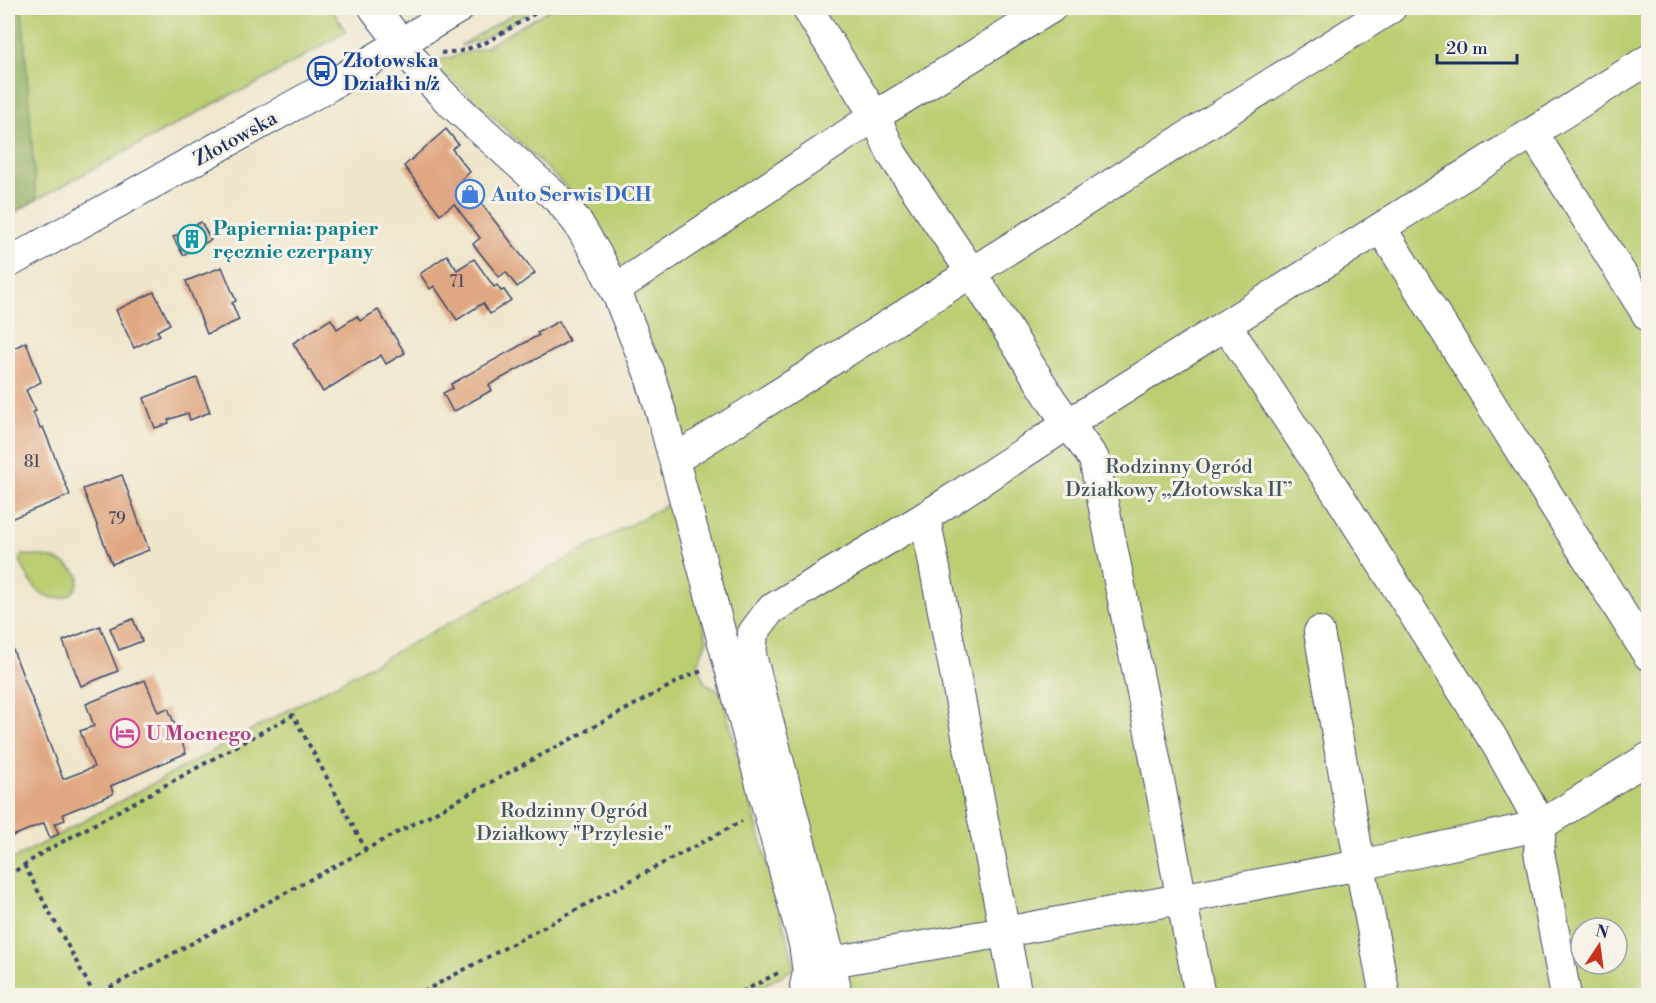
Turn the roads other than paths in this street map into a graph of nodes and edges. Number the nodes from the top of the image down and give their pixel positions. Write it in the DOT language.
graph roads {
  1 [pos="374,8"];
  2 [pos="459,8"];
  3 [pos="807,8"];
  4 [pos="1051,8"];
  5 [pos="1391,8"];
  6 [pos="401,43"];
  7 [pos="1648,60"];
  8 [pos="875,116"];
  9 [pos="1533,132"];
  10 [pos="1381,228"];
  11 [pos="8,263"];
  12 [pos="972,273"];
  13 [pos="626,282"];
  14 [pos="1648,316"];
  15 [pos="1226,325"];
  16 [pos="1068,424"];
  17 [pos="685,453"];
  18 [pos="925,517"];
  19 [pos="1319,632"];
  20 [pos="1648,655"];
  21 [pos="1648,758"];
  22 [pos="1541,825"];
  23 [pos="1360,865"];
  24 [pos="1182,898"];
  25 [pos="1005,932"];
  26 [pos="831,962"];
  27 [pos="795,978"];
  28 [pos="837,996"];
  29 [pos="1017,996"];
  30 [pos="1200,996"];
  31 [pos="1385,996"];
  32 [pos="1566,996"];
  1 -- 6 [label="street"];
  2 -- 6 [label="street, Złotowska"];
  3 -- 8 [label="street"];
  4 -- 8 [label="street"];
  5 -- 12 [label="street"];
  6 -- 11 [label="street, Złotowska"];
  6 -- 27 [label="street"];
  7 -- 9 [label="street"];
  8 -- 12 [label="street"];
  8 -- 13 [label="street"];
  9 -- 10 [label="street"];
  9 -- 14 [label="street"];
  10 -- 15 [label="street"];
  10 -- 20 [label="street"];
  12 -- 16 [label="street"];
  12 -- 17 [label="street"];
  15 -- 16 [label="street"];
  15 -- 22 [label="street"];
  16 -- 18 [label="street"];
  16 -- 24 [label="street"];
  18 -- 25 [label="street"];
  18 -- 26 [label="street"];
  19 -- 23 [label="street"];
  21 -- 22 [label="street"];
  22 -- 23 [label="street"];
  22 -- 32 [label="street"];
  23 -- 24 [label="street"];
  23 -- 31 [label="street"];
  24 -- 25 [label="street"];
  24 -- 30 [label="street"];
  25 -- 26 [label="street"];
  25 -- 29 [label="street"];
  26 -- 28 [label="street"];
}
